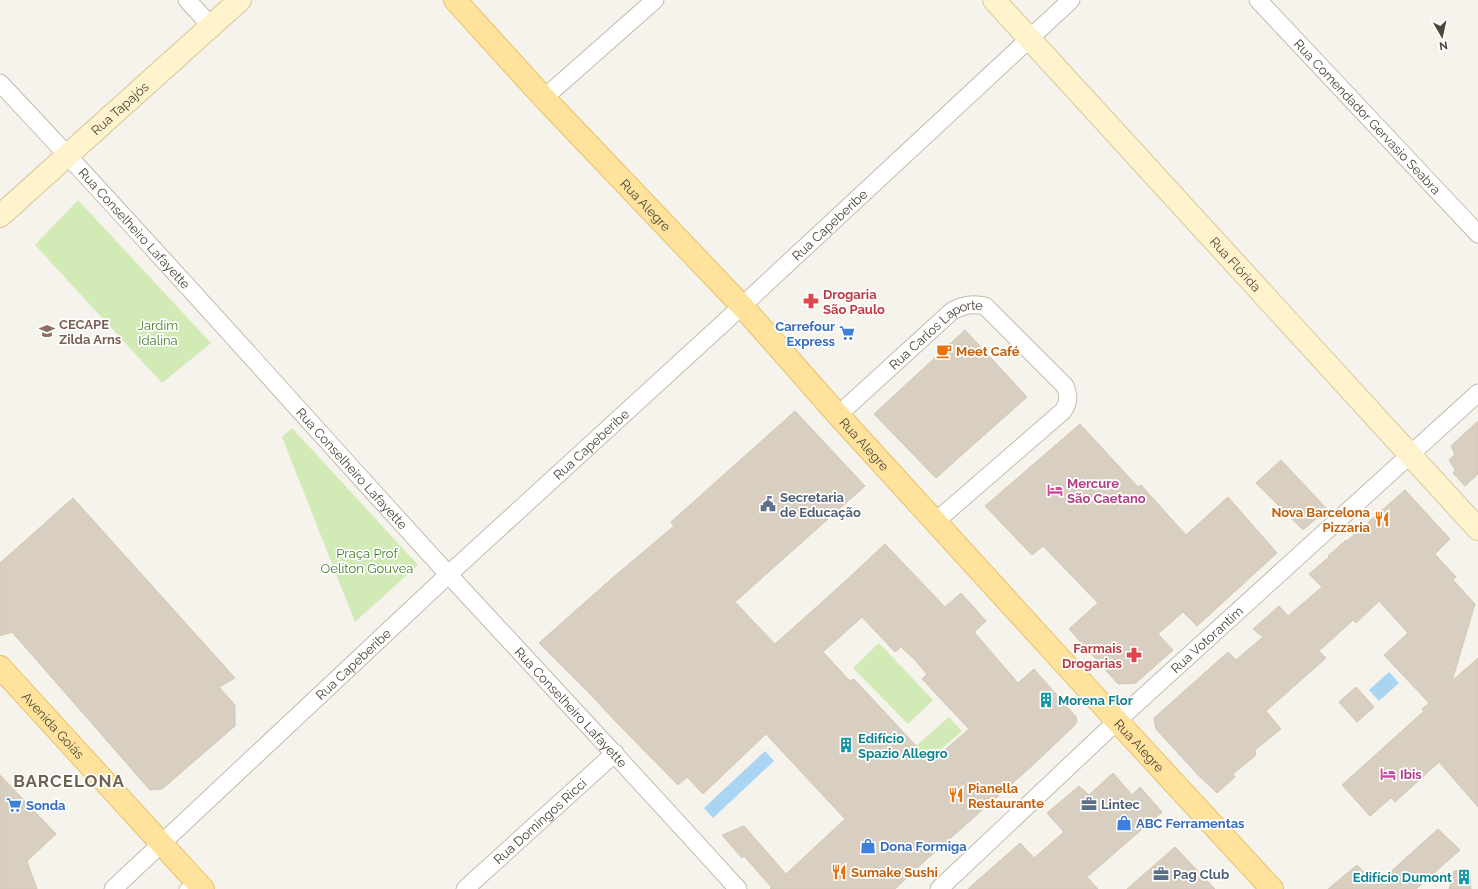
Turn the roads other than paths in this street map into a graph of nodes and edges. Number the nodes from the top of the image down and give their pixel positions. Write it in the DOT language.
graph roads {
  1 [pos="187,0"];
  2 [pos="240,0"];
  3 [pos="455,0"];
  4 [pos="655,0"];
  5 [pos="994,0"];
  6 [pos="1071,0"];
  7 [pos="1258,0"];
  8 [pos="212,27"];
  9 [pos="1030,38"];
  10 [pos="0,82"];
  11 [pos="544,98"];
  12 [pos="68,154"];
  13 [pos="0,216"];
  14 [pos="1478,234"];
  15 [pos="742,306"];
  16 [pos="1478,393"];
  17 [pos="838,415"];
  18 [pos="1410,455"];
  19 [pos="935,522"];
  20 [pos="1478,529"];
  21 [pos="449,574"];
  22 [pos="0,667"];
  23 [pos="1117,721"];
  24 [pos="615,753"];
  25 [pos="162,844"];
  26 [pos="194,886"];
  27 [pos="113,889"];
  28 [pos="464,889"];
  29 [pos="738,889"];
  30 [pos="939,889"];
  31 [pos="1272,889"];
  1 -- 8 [label="street"];
  2 -- 8 [label="street, Rua Tapajós"];
  3 -- 11 [label="main road, Rua Alegre"];
  4 -- 11 [label="street"];
  5 -- 9 [label="street, Rua Flórida"];
  6 -- 9 [label="street, Rua Capeberibe"];
  7 -- 14 [label="street, Rua Comendador Gervasio Seabra"];
  8 -- 12 [label="street, Rua Tapajós"];
  9 -- 15 [label="street, Rua Capeberibe"];
  9 -- 18 [label="street, Rua Flórida"];
  10 -- 12 [label="street, Rua Conselheiro Lafayette"];
  11 -- 15 [label="main road, Rua Alegre"];
  12 -- 13 [label="street, Rua Tapajós"];
  12 -- 21 [label="street, Rua Conselheiro Lafayette"];
  15 -- 17 [label="main road, Rua Alegre"];
  15 -- 21 [label="street, Rua Capeberibe"];
  16 -- 18 [label="street, Rua Votorantim"];
  17 -- 19 [label="main road, Rua Alegre"];
  17 -- 19 [label="street, Rua Carlos Laporte"];
  18 -- 20 [label="street, Rua Flórida"];
  18 -- 23 [label="street, Rua Votorantim"];
  19 -- 23 [label="main road, Rua Alegre"];
  21 -- 24 [label="street, Rua Conselheiro Lafayette"];
  21 -- 25 [label="street, Rua Capeberibe"];
  22 -- 25 [label="main road, Avenida Goiás"];
  23 -- 30 [label="street, Rua Votorantim"];
  23 -- 31 [label="main road, Rua Alegre"];
  24 -- 28 [label="street, Rua Domingos Ricci"];
  24 -- 29 [label="street, Rua Conselheiro Lafayette"];
  25 -- 26 [label="main road, Avenida Goiás"];
  25 -- 27 [label="street, Rua Capeberibe"];
}
